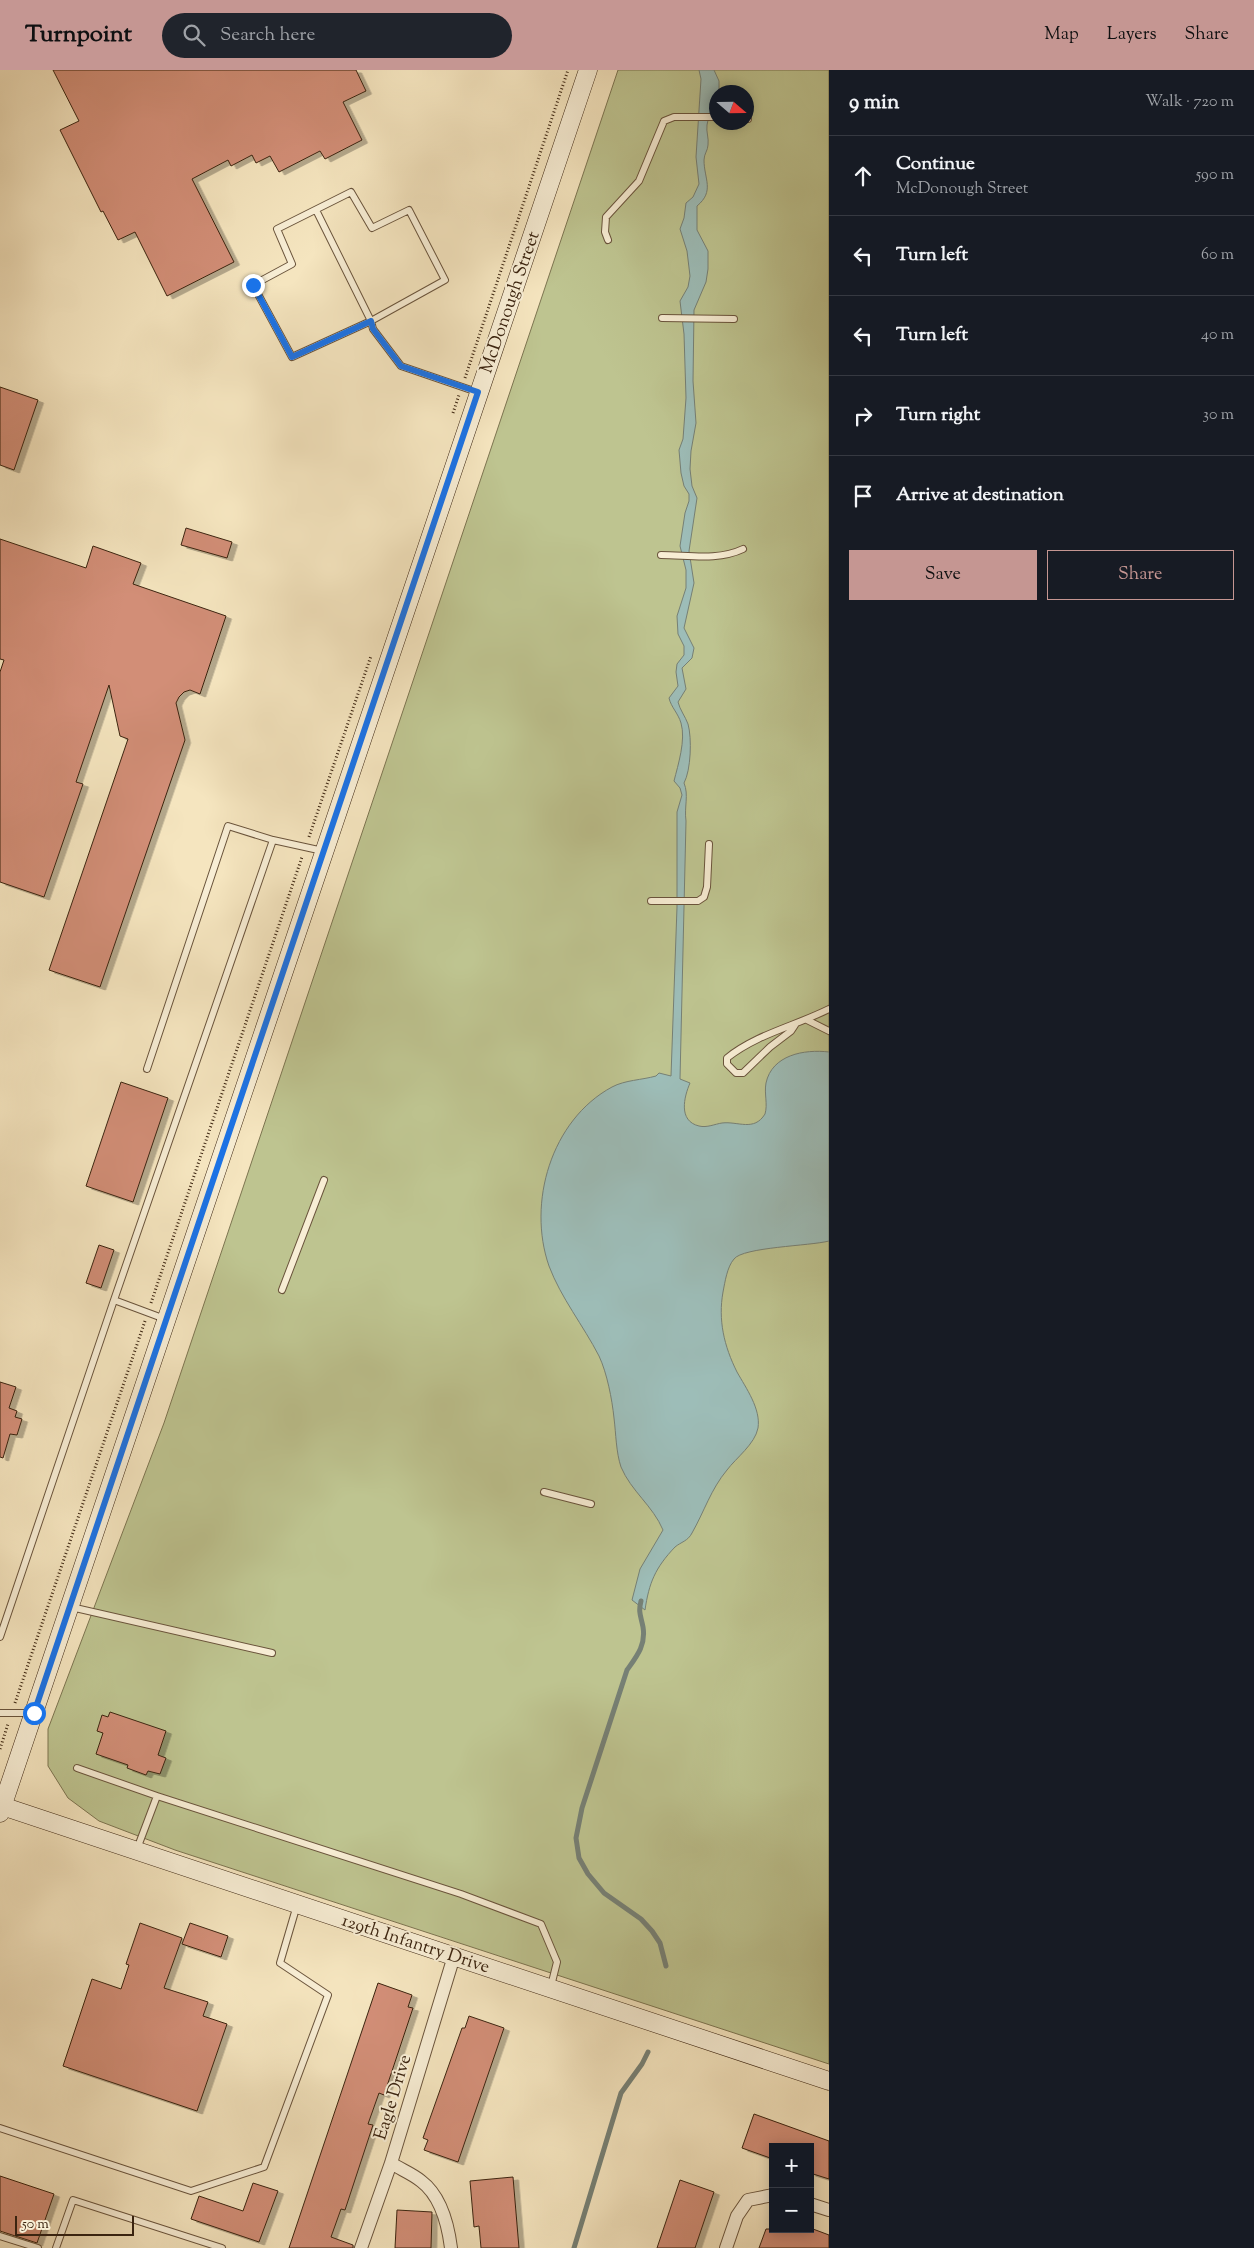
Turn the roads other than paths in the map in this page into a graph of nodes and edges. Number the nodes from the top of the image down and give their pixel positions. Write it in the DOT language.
graph roads {
  1 [pos="588,70"];
  2 [pos="709,117"];
  3 [pos="316,210"];
  4 [pos="608,240"];
  5 [pos="662,318"];
  6 [pos="734,319"];
  7 [pos="371,321"];
  8 [pos="478,392"];
  9 [pos="743,549"];
  10 [pos="661,555"];
  11 [pos="273,840"];
  12 [pos="709,844"];
  13 [pos="324,852"];
  14 [pos="651,901"];
  15 [pos="829,1009"];
  16 [pos="807,1020"];
  17 [pos="795,1025"];
  18 [pos="829,1031"];
  19 [pos="147,1069"];
  20 [pos="324,1180"];
  21 [pos="282,1290"];
  22 [pos="114,1300"];
  23 [pos="166,1319"];
  24 [pos="544,1492"];
  25 [pos="591,1504"];
  26 [pos="69,1607"];
  27 [pos="0,1637"];
  28 [pos="272,1653"];
  29 [pos="0,1713"];
  30 [pos="34,1713"];
  31 [pos="77,1768"];
  32 [pos="157,1796"];
  33 [pos="1,1809"];
  34 [pos="137,1850"];
  35 [pos="297,1904"];
  36 [pos="454,1956"];
  37 [pos="550,1988"];
  38 [pos="829,2080"];
  39 [pos="0,2128"];
  40 [pos="391,2163"];
  41 [pos="768,2195"];
  42 [pos="814,2205"];
  43 [pos="829,2210"];
  44 [pos="0,2236"];
  45 [pos="38,2248"];
  46 [pos="56,2248"];
  47 [pos="222,2248"];
  48 [pos="361,2248"];
  49 [pos="451,2248"];
  50 [pos="726,2248"];
  1 -- 8 [label="street, McDonough Street"];
  2 -- 4 [label="lane"];
  3 -- 7 [label="lane"];
  3 -- 7 [label="lane"];
  3 -- 7 [label="lane"];
  5 -- 6 [label="lane"];
  7 -- 8 [label="lane"];
  8 -- 13 [label="street, McDonough Street"];
  9 -- 10 [label="lane"];
  11 -- 13 [label="lane"];
  11 -- 19 [label="lane"];
  11 -- 22 [label="lane"];
  12 -- 14 [label="lane"];
  13 -- 23 [label="street, McDonough Street"];
  15 -- 16 [label="lane"];
  16 -- 17 [label="lane"];
  16 -- 18 [label="lane"];
  17 -- 17 [label="lane"];
  20 -- 21 [label="lane"];
  22 -- 23 [label="lane"];
  22 -- 27 [label="lane"];
  23 -- 26 [label="street, McDonough Street"];
  24 -- 25 [label="lane"];
  26 -- 28 [label="lane"];
  26 -- 30 [label="street, McDonough Street"];
  29 -- 30 [label="lane"];
  30 -- 33 [label="street, McDonough Street"];
  31 -- 32 [label="lane"];
  32 -- 34 [label="lane"];
  32 -- 37 [label="lane"];
  33 -- 34 [label="street, 129th Infantry Drive"];
  34 -- 35 [label="street, 129th Infantry Drive"];
  35 -- 36 [label="street, 129th Infantry Drive"];
  35 -- 39 [label="lane"];
  36 -- 37 [label="street, 129th Infantry Drive"];
  36 -- 40 [label="street, Eagle Drive"];
  37 -- 38 [label="street, 129th Infantry Drive"];
  40 -- 48 [label="street, Eagle Drive"];
  40 -- 49 [label="street"];
  41 -- 50 [label="street"];
  42 -- 43 [label="street"];
  44 -- 45 [label="lane"];
  46 -- 47 [label="lane"];
}
